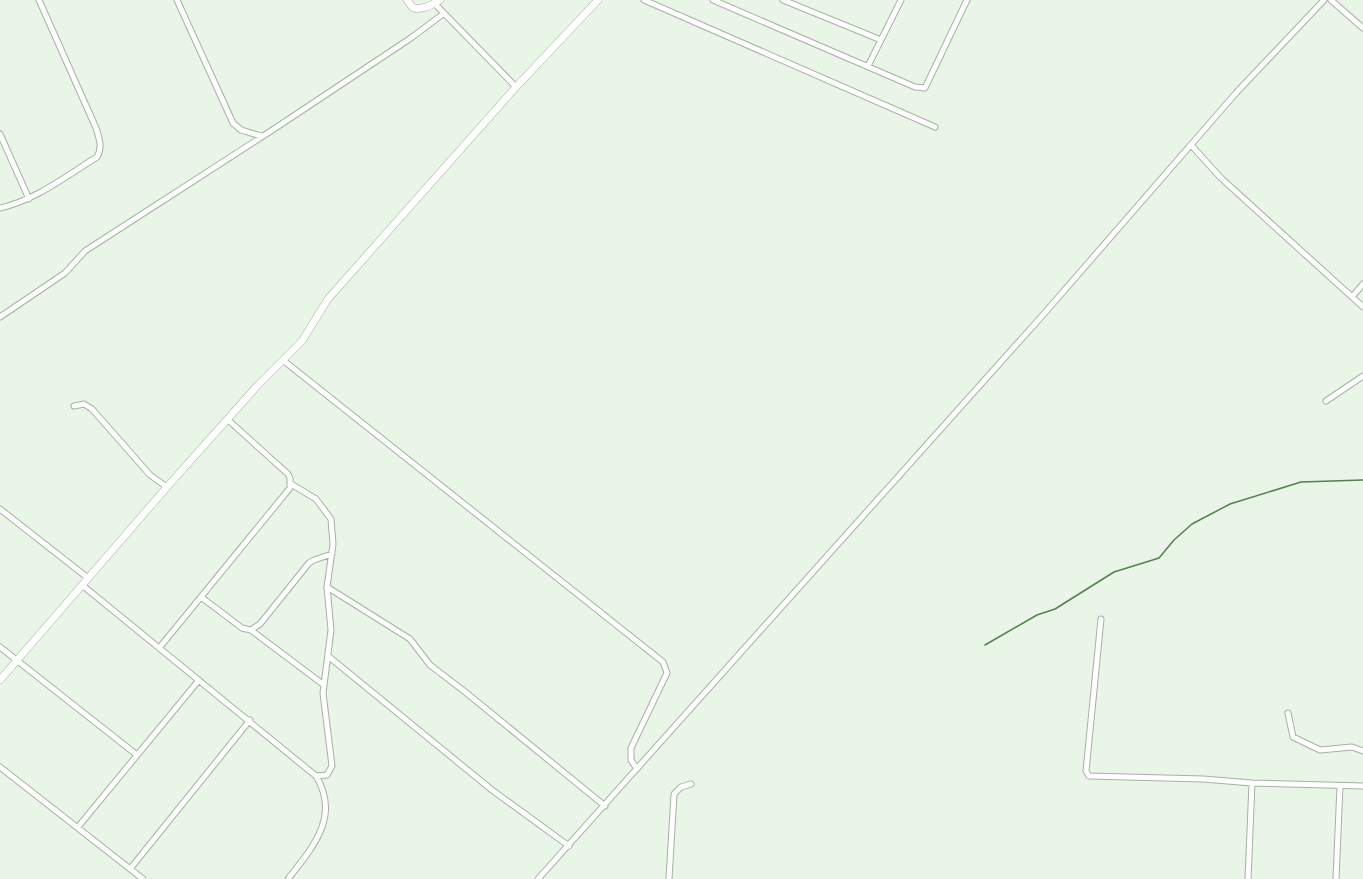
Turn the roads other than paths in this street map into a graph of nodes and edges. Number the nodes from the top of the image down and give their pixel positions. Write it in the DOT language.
graph roads {
  1 [pos="39,0"];
  2 [pos="177,0"];
  3 [pos="407,0"];
  4 [pos="598,0"];
  5 [pos="644,0"];
  6 [pos="713,0"];
  7 [pos="783,0"];
  8 [pos="901,0"];
  9 [pos="967,0"];
  10 [pos="1324,0"];
  11 [pos="1331,0"];
  12 [pos="437,2"];
  13 [pos="443,15"];
  14 [pos="1363,28"];
  15 [pos="881,40"];
  16 [pos="868,66"];
  17 [pos="516,87"];
  18 [pos="935,127"];
  19 [pos="0,134"];
  20 [pos="261,136"];
  21 [pos="1191,145"];
  22 [pos="29,199"];
  23 [pos="0,208"];
  24 [pos="1363,284"];
  25 [pos="1352,297"];
  26 [pos="1363,307"];
  27 [pos="0,317"];
  28 [pos="284,361"];
  29 [pos="1363,376"];
  30 [pos="1326,401"];
  31 [pos="74,406"];
  32 [pos="227,419"];
  33 [pos="291,484"];
  34 [pos="167,487"];
  35 [pos="0,509"];
  36 [pos="332,554"];
  37 [pos="88,578"];
  38 [pos="82,585"];
  39 [pos="327,587"];
  40 [pos="201,597"];
  41 [pos="1101,619"];
  42 [pos="251,630"];
  43 [pos="0,647"];
  44 [pos="160,647"];
  45 [pos="328,656"];
  46 [pos="16,660"];
  47 [pos="0,680"];
  48 [pos="200,680"];
  49 [pos="324,685"];
  50 [pos="1288,713"];
  51 [pos="250,720"];
  52 [pos="1363,751"];
  53 [pos="137,755"];
  54 [pos="0,767"];
  55 [pos="637,769"];
  56 [pos="316,776"];
  57 [pos="1252,783"];
  58 [pos="691,784"];
  59 [pos="1340,786"];
  60 [pos="1363,786"];
  61 [pos="605,806"];
  62 [pos="78,827"];
  63 [pos="569,846"];
  64 [pos="129,869"];
  65 [pos="143,879"];
  66 [pos="288,879"];
  67 [pos="538,879"];
  68 [pos="669,879"];
  69 [pos="1248,879"];
  70 [pos="1336,879"];
  1 -- 22 [label="street"];
  2 -- 20 [label="street"];
  3 -- 12 [label="street"];
  4 -- 17 [label="street"];
  5 -- 18 [label="street"];
  6 -- 16 [label="street"];
  7 -- 15 [label="street"];
  8 -- 15 [label="street"];
  9 -- 16 [label="street"];
  10 -- 21 [label="street"];
  11 -- 14 [label="street"];
  12 -- 13 [label="street"];
  13 -- 17 [label="street"];
  13 -- 20 [label="street"];
  15 -- 16 [label="street"];
  17 -- 28 [label="street"];
  19 -- 22 [label="street"];
  20 -- 27 [label="street"];
  21 -- 25 [label="street"];
  21 -- 55 [label="street"];
  22 -- 23 [label="street"];
  24 -- 25 [label="street"];
  25 -- 26 [label="street"];
  28 -- 32 [label="street"];
  28 -- 55 [label="street"];
  29 -- 30 [label="street"];
  31 -- 34 [label="street"];
  32 -- 33 [label="street"];
  32 -- 34 [label="street"];
  33 -- 36 [label="street"];
  33 -- 40 [label="street"];
  34 -- 37 [label="street"];
  35 -- 37 [label="street"];
  36 -- 39 [label="street"];
  36 -- 42 [label="street"];
  37 -- 38 [label="street"];
  38 -- 44 [label="street"];
  38 -- 46 [label="street"];
  39 -- 45 [label="street"];
  39 -- 61 [label="street"];
  40 -- 42 [label="street"];
  40 -- 44 [label="street"];
  41 -- 57 [label="street"];
  42 -- 49 [label="street"];
  43 -- 46 [label="street"];
  44 -- 48 [label="street"];
  45 -- 49 [label="street"];
  45 -- 63 [label="street"];
  46 -- 47 [label="street"];
  46 -- 53 [label="street"];
  48 -- 51 [label="street"];
  48 -- 53 [label="street"];
  49 -- 56 [label="street"];
  50 -- 52 [label="street"];
  51 -- 56 [label="street"];
  51 -- 64 [label="street"];
  53 -- 62 [label="street"];
  54 -- 62 [label="street"];
  55 -- 61 [label="street"];
  56 -- 66 [label="street"];
  57 -- 59 [label="street"];
  57 -- 69 [label="street"];
  58 -- 68 [label="street"];
  59 -- 60 [label="street"];
  59 -- 70 [label="street"];
  61 -- 63 [label="street"];
  62 -- 64 [label="street"];
  63 -- 67 [label="street"];
  64 -- 65 [label="street"];
}
